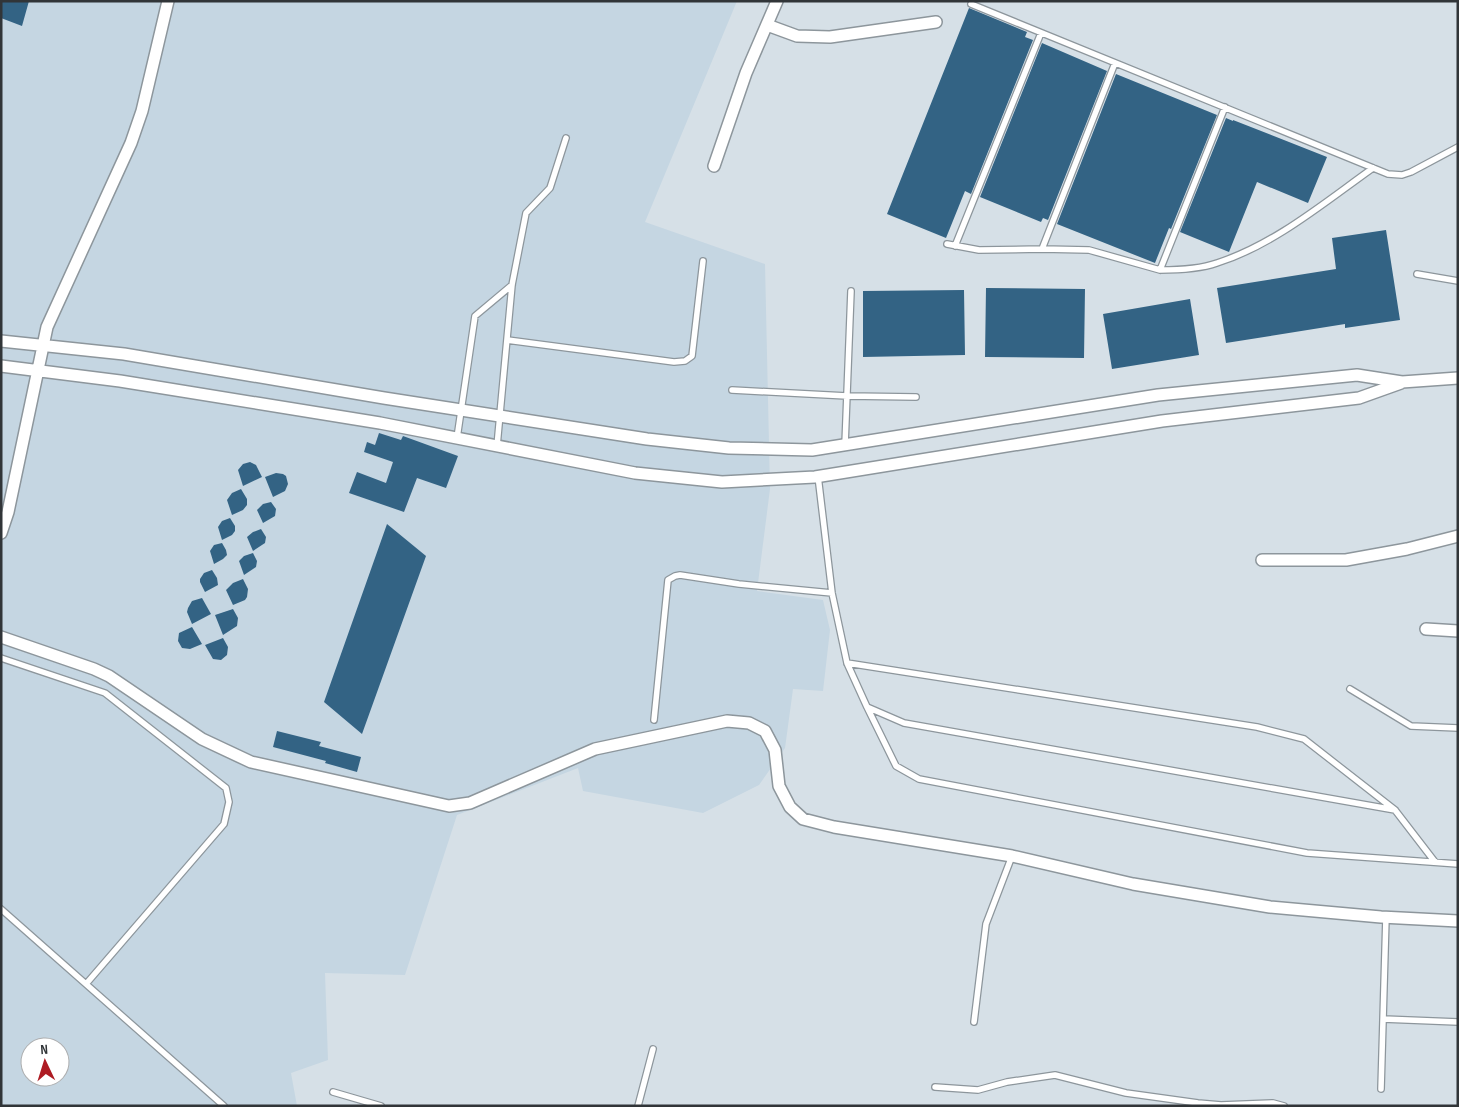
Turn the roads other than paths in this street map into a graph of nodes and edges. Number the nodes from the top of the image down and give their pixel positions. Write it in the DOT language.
graph roads {
  1 [pos="168,1"];
  2 [pos="777,1"];
  3 [pos="971,4"];
  4 [pos="936,22"];
  5 [pos="767,25"];
  6 [pos="1041,33"];
  7 [pos="1115,63"];
  8 [pos="1225,108"];
  9 [pos="566,138"];
  10 [pos="1458,147"];
  11 [pos="714,166"];
  12 [pos="1373,168"];
  13 [pos="947,244"];
  14 [pos="955,246"];
  15 [pos="1042,249"];
  16 [pos="703,260"];
  17 [pos="1160,270"];
  18 [pos="1416,274"];
  19 [pos="1458,281"];
  20 [pos="512,285"];
  21 [pos="850,291"];
  22 [pos="507,340"];
  23 [pos="1,341"];
  24 [pos="42,345"];
  25 [pos="1,366"];
  26 [pos="37,370"];
  27 [pos="1458,378"];
  28 [pos="1402,382"];
  29 [pos="732,390"];
  30 [pos="846,396"];
  31 [pos="916,397"];
  32 [pos="461,410"];
  33 [pos="500,416"];
  34 [pos="457,438"];
  35 [pos="845,445"];
  36 [pos="497,446"];
  37 [pos="818,476"];
  38 [pos="1,533"];
  39 [pos="1458,536"];
  40 [pos="1262,560"];
  41 [pos="832,593"];
  42 [pos="1426,629"];
  43 [pos="1458,631"];
  44 [pos="1,637"];
  45 [pos="1,658"];
  46 [pos="847,663"];
  47 [pos="1350,690"];
  48 [pos="867,707"];
  49 [pos="654,720"];
  50 [pos="1458,728"];
  51 [pos="1395,810"];
  52 [pos="1012,856"];
  53 [pos="1435,862"];
  54 [pos="1458,864"];
  55 [pos="1,909"];
  56 [pos="1386,917"];
  57 [pos="1458,921"];
  58 [pos="86,984"];
  59 [pos="1383,1019"];
  60 [pos="974,1022"];
  61 [pos="1458,1022"];
  62 [pos="653,1049"];
  63 [pos="935,1087"];
  64 [pos="1381,1089"];
  65 [pos="333,1092"];
  66 [pos="224,1106"];
  67 [pos="381,1106"];
  68 [pos="638,1106"];
  69 [pos="1284,1106"];
  1 -- 24 [label="street"];
  2 -- 5 [label="street"];
  3 -- 6 [label="lane"];
  4 -- 5 [label="street"];
  5 -- 11 [label="street"];
  6 -- 7 [label="lane"];
  6 -- 14 [label="lane"];
  7 -- 8 [label="lane"];
  7 -- 15 [label="lane"];
  8 -- 12 [label="lane"];
  8 -- 17 [label="lane"];
  9 -- 20 [label="lane"];
  10 -- 12 [label="lane"];
  12 -- 17 [label="lane"];
  13 -- 14 [label="lane"];
  14 -- 15 [label="lane"];
  15 -- 17 [label="lane"];
  16 -- 22 [label="lane"];
  18 -- 19 [label="lane"];
  20 -- 22 [label="lane"];
  20 -- 32 [label="lane"];
  21 -- 30 [label="lane"];
  22 -- 33 [label="lane"];
  23 -- 24 [label="street"];
  24 -- 26 [label="street"];
  24 -- 32 [label="street"];
  25 -- 26 [label="street"];
  26 -- 34 [label="street"];
  26 -- 38 [label="street"];
  27 -- 28 [label="street"];
  28 -- 35 [label="street"];
  28 -- 37 [label="street"];
  29 -- 30 [label="lane"];
  30 -- 31 [label="lane"];
  30 -- 35 [label="lane"];
  32 -- 33 [label="street"];
  32 -- 34 [label="lane"];
  33 -- 35 [label="street"];
  33 -- 36 [label="lane"];
  34 -- 36 [label="street"];
  36 -- 37 [label="street"];
  37 -- 41 [label="lane"];
  39 -- 40 [label="street"];
  41 -- 46 [label="lane"];
  41 -- 49 [label="lane"];
  42 -- 43 [label="street"];
  44 -- 52 [label="street"];
  45 -- 58 [label="lane"];
  46 -- 48 [label="lane"];
  46 -- 51 [label="lane"];
  47 -- 50 [label="lane"];
  48 -- 51 [label="lane"];
  48 -- 53 [label="lane"];
  51 -- 53 [label="lane"];
  52 -- 56 [label="street"];
  52 -- 60 [label="lane"];
  53 -- 54 [label="lane"];
  55 -- 58 [label="lane"];
  56 -- 57 [label="street"];
  56 -- 59 [label="lane"];
  58 -- 66 [label="lane"];
  59 -- 61 [label="lane"];
  59 -- 64 [label="lane"];
  62 -- 68 [label="lane"];
  63 -- 69 [label="lane"];
  65 -- 67 [label="lane"];
}
